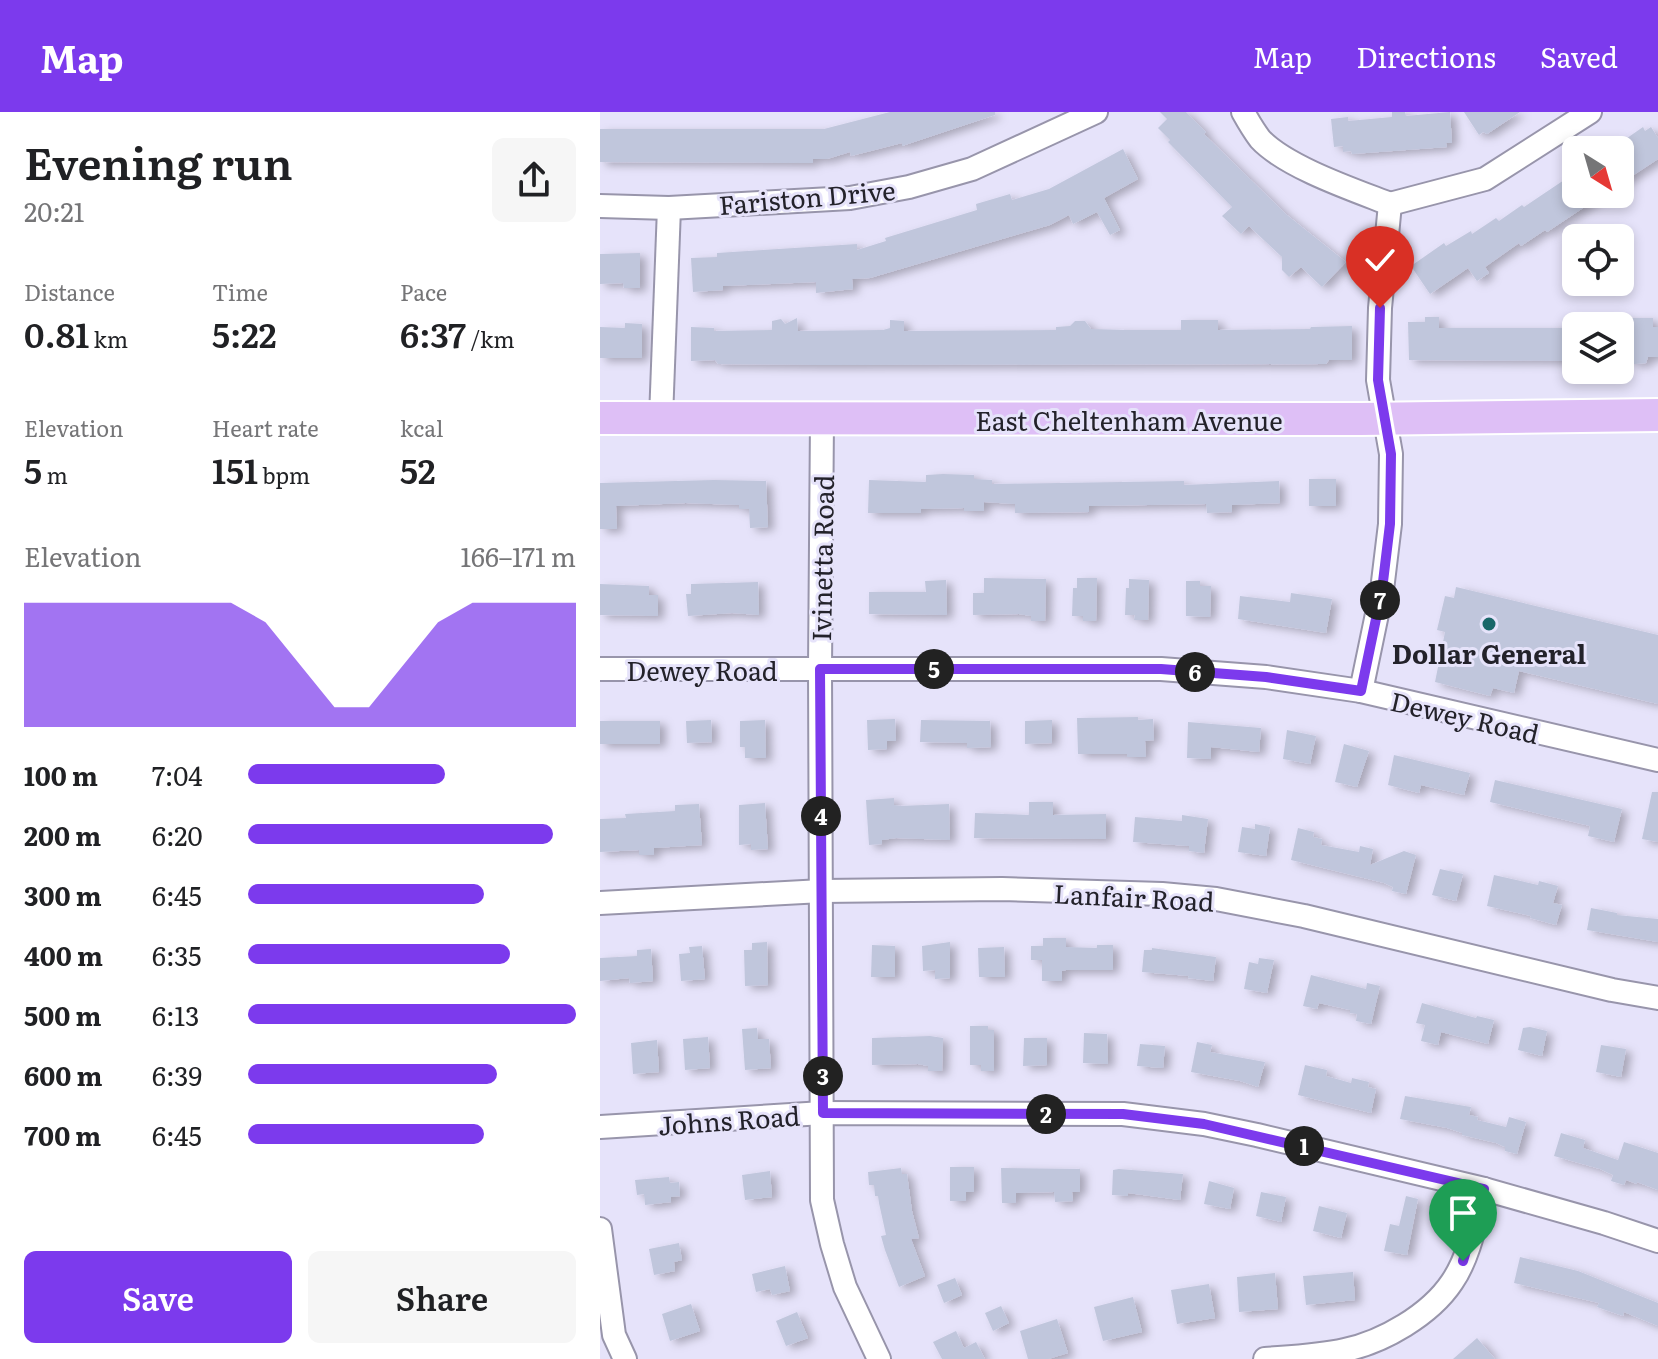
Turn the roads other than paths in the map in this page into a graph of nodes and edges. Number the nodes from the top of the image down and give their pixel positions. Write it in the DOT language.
graph roads {
  1 [pos="1096,112"];
  2 [pos="1243,112"];
  3 [pos="1590,112"];
  4 [pos="1390,204"];
  5 [pos="600,206"];
  6 [pos="669,208"];
  7 [pos="1658,415"];
  8 [pos="600,418"];
  9 [pos="661,418"];
  10 [pos="822,419"];
  11 [pos="1385,419"];
  12 [pos="600,669"];
  13 [pos="820,669"];
  14 [pos="1361,691"];
  15 [pos="1658,760"];
  16 [pos="822,891"];
  17 [pos="600,903"];
  18 [pos="1658,998"];
  19 [pos="823,1113"];
  20 [pos="600,1127"];
  21 [pos="1484,1189"];
  22 [pos="600,1229"];
  23 [pos="1658,1241"];
  24 [pos="607,1337"];
  25 [pos="625,1359"];
  26 [pos="879,1359"];
  27 [pos="1265,1359"];
  1 -- 6 [label="street, Fariston Drive"];
  2 -- 4 [label="street"];
  3 -- 4 [label="street"];
  4 -- 11 [label="street"];
  5 -- 6 [label="street, Fariston Drive"];
  6 -- 9 [label="street"];
  7 -- 11 [label="highway, East Cheltenham Avenue"];
  8 -- 9 [label="highway, East Cheltenham Avenue"];
  9 -- 10 [label="highway, East Cheltenham Avenue"];
  10 -- 11 [label="highway, East Cheltenham Avenue"];
  10 -- 13 [label="street, Ivinetta Road"];
  11 -- 14 [label="street"];
  12 -- 13 [label="street, Dewey Road"];
  13 -- 14 [label="street, Dewey Road"];
  13 -- 16 [label="street, Ivinetta Road"];
  14 -- 15 [label="street, Dewey Road"];
  16 -- 17 [label="street, Lanfair Road"];
  16 -- 18 [label="street, Lanfair Road"];
  16 -- 19 [label="street, Ivinetta Road"];
  19 -- 20 [label="street, Johns Road"];
  19 -- 21 [label="street, Johns Road"];
  19 -- 26 [label="street, Ivinetta Road"];
  21 -- 23 [label="street, Johns Road"];
  21 -- 27 [label="street"];
  22 -- 24 [label="street"];
  24 -- 25 [label="street"];
}
